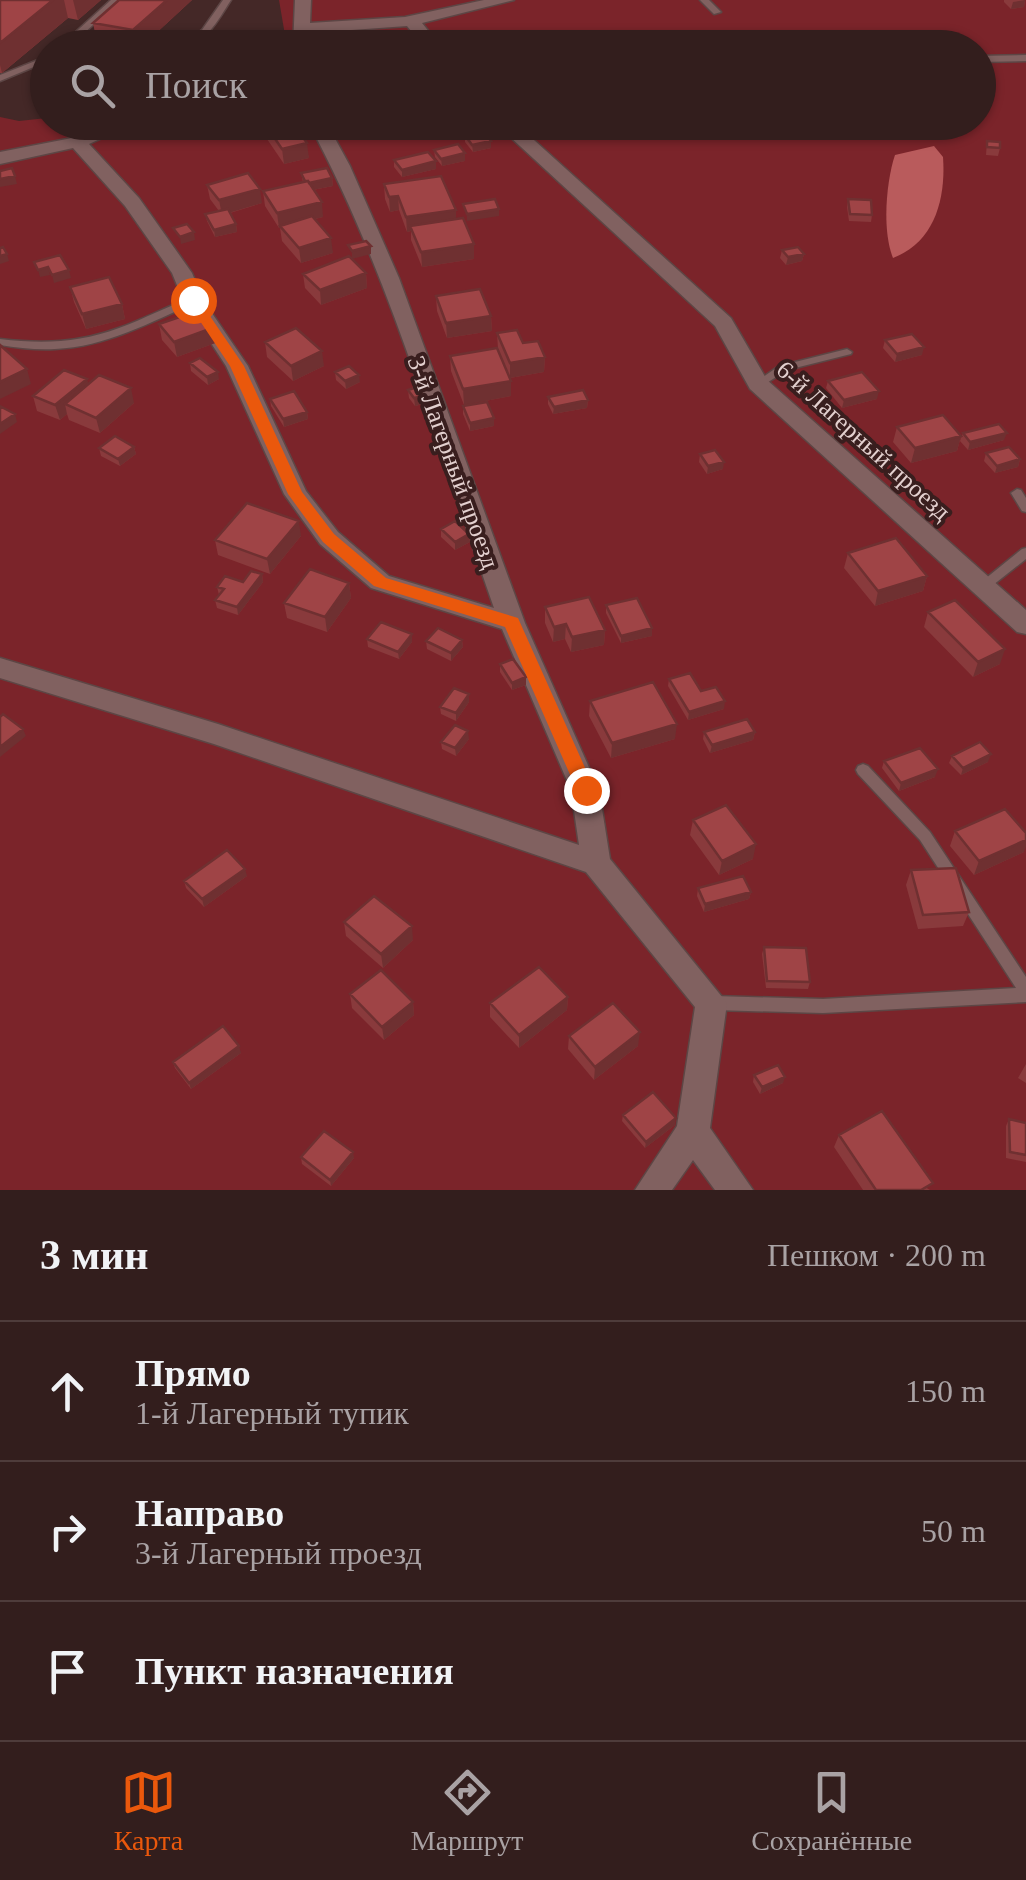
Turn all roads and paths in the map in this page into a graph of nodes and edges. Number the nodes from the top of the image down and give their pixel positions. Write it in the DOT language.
graph roads {
  1 [pos="116,0"];
  2 [pos="227,0"];
  3 [pos="303,0"];
  4 [pos="506,0"];
  5 [pos="704,0"];
  6 [pos="718,12"];
  7 [pos="410,21"];
  8 [pos="304,28"];
  9 [pos="82,30"];
  10 [pos="207,30"];
  11 [pos="418,30"];
  12 [pos="1026,58"];
  13 [pos="996,59"];
  14 [pos="30,66"];
  15 [pos="0,78"];
  16 [pos="82,140"];
  17 [pos="327,140"];
  18 [pos="523,140"];
  19 [pos="77,142"];
  20 [pos="0,158"];
  21 [pos="193,300"];
  22 [pos="0,342"];
  23 [pos="847,352"];
  24 [pos="758,384"];
  25 [pos="1017,492"];
  26 [pos="1026,508"];
  27 [pos="1026,552"];
  28 [pos="984,586"];
  29 [pos="512,622"];
  30 [pos="1026,625"];
  31 [pos="0,668"];
  32 [pos="863,770"];
  33 [pos="596,862"];
  34 [pos="1026,993"];
  35 [pos="711,1003"];
  36 [pos="692,1132"];
  37 [pos="652,1190"];
  38 [pos="736,1190"];
  1 -- 9 [label="lane"];
  2 -- 10 [label="lane"];
  3 -- 8 [label="street"];
  4 -- 7 [label="street"];
  5 -- 6 [label="lane"];
  7 -- 8 [label="street"];
  7 -- 11 [label="street"];
  12 -- 13 [label="lane"];
  14 -- 15 [label="lane"];
  16 -- 19 [label="street"];
  17 -- 29 [label="street, 3-й Лагерный проезд"];
  18 -- 24 [label="street, 6-й Лагерный проезд"];
  19 -- 20 [label="street"];
  19 -- 21 [label="street"];
  21 -- 22 [label="lane"];
  21 -- 29 [label="street"];
  23 -- 24 [label="lane"];
  24 -- 28 [label="street, 6-й Лагерный проезд"];
  25 -- 26 [label="lane"];
  27 -- 28 [label="lane"];
  28 -- 30 [label="street, 6-й Лагерный проезд"];
  29 -- 33 [label="street, 3-й Лагерный проезд"];
  31 -- 33 [label="street"];
  32 -- 34 [label="lane"];
  33 -- 35 [label="street"];
  34 -- 35 [label="lane"];
  35 -- 36 [label="street"];
  36 -- 37 [label="street"];
  36 -- 38 [label="street"];
}
